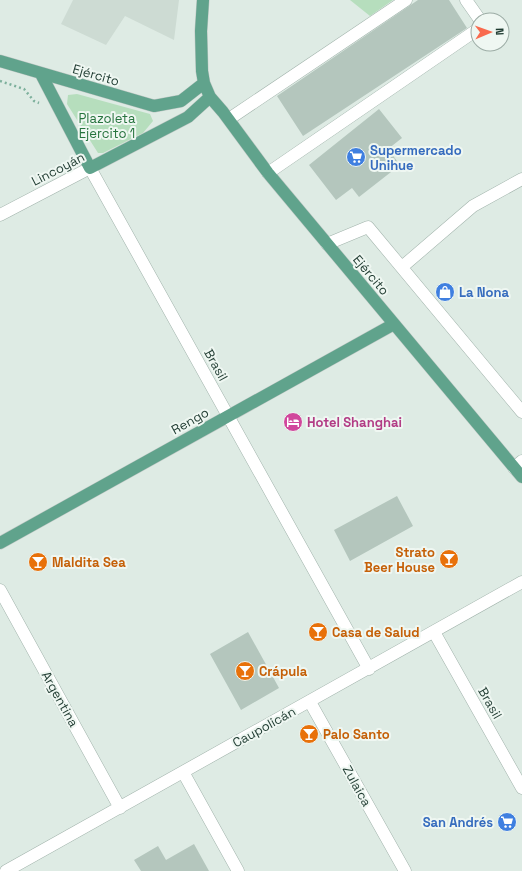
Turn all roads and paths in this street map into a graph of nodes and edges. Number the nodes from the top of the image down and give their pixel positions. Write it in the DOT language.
graph roads {
  1 [pos="203,0"];
  2 [pos="406,0"];
  3 [pos="466,0"];
  4 [pos="474,12"];
  5 [pos="470,34"];
  6 [pos="0,61"];
  7 [pos="41,74"];
  8 [pos="0,81"];
  9 [pos="204,83"];
  10 [pos="210,97"];
  11 [pos="39,103"];
  12 [pos="229,119"];
  13 [pos="90,168"];
  14 [pos="268,173"];
  15 [pos="522,179"];
  16 [pos="0,215"];
  17 [pos="327,244"];
  18 [pos="402,267"];
  19 [pos="394,324"];
  20 [pos="522,412"];
  21 [pos="228,416"];
  22 [pos="518,464"];
  23 [pos="522,477"];
  24 [pos="0,543"];
  25 [pos="522,582"];
  26 [pos="0,590"];
  27 [pos="434,632"];
  28 [pos="369,669"];
  29 [pos="310,702"];
  30 [pos="183,772"];
  31 [pos="522,788"];
  32 [pos="120,808"];
  33 [pos="6,871"];
  34 [pos="238,871"];
  35 [pos="404,871"];
  1 -- 9 [label="main road, Ejército"];
  2 -- 12 [label="street"];
  3 -- 4 [label="street"];
  5 -- 14 [label="street"];
  6 -- 7 [label="main road, Ejército"];
  7 -- 9 [label="main road, Ejército"];
  7 -- 13 [label="main road, Brasil"];
  8 -- 11 [label="path"];
  9 -- 10 [label="main road, Ejército"];
  10 -- 12 [label="main road, Ejército"];
  10 -- 13 [label="main road, Lincoyán"];
  12 -- 14 [label="main road, Ejército"];
  13 -- 16 [label="street, Lincoyán"];
  13 -- 21 [label="street, Brasil"];
  14 -- 17 [label="main road, Ejército"];
  15 -- 18 [label="street"];
  17 -- 18 [label="street"];
  17 -- 19 [label="main road, Ejército"];
  18 -- 20 [label="street"];
  19 -- 21 [label="main road, Rengo"];
  19 -- 22 [label="main road, Ejército"];
  21 -- 24 [label="main road, Rengo"];
  21 -- 28 [label="street, Brasil"];
  22 -- 23 [label="main road, Ejército"];
  25 -- 27 [label="street, Caupolicán"];
  26 -- 32 [label="street, Argentina"];
  27 -- 28 [label="street, Caupolicán"];
  27 -- 31 [label="street, Brasil"];
  28 -- 29 [label="street, Caupolicán"];
  29 -- 30 [label="street, Caupolicán"];
  29 -- 35 [label="street, Zulaica"];
  30 -- 32 [label="street, Caupolicán"];
  30 -- 34 [label="street"];
  32 -- 33 [label="street, Caupolicán"];
}
